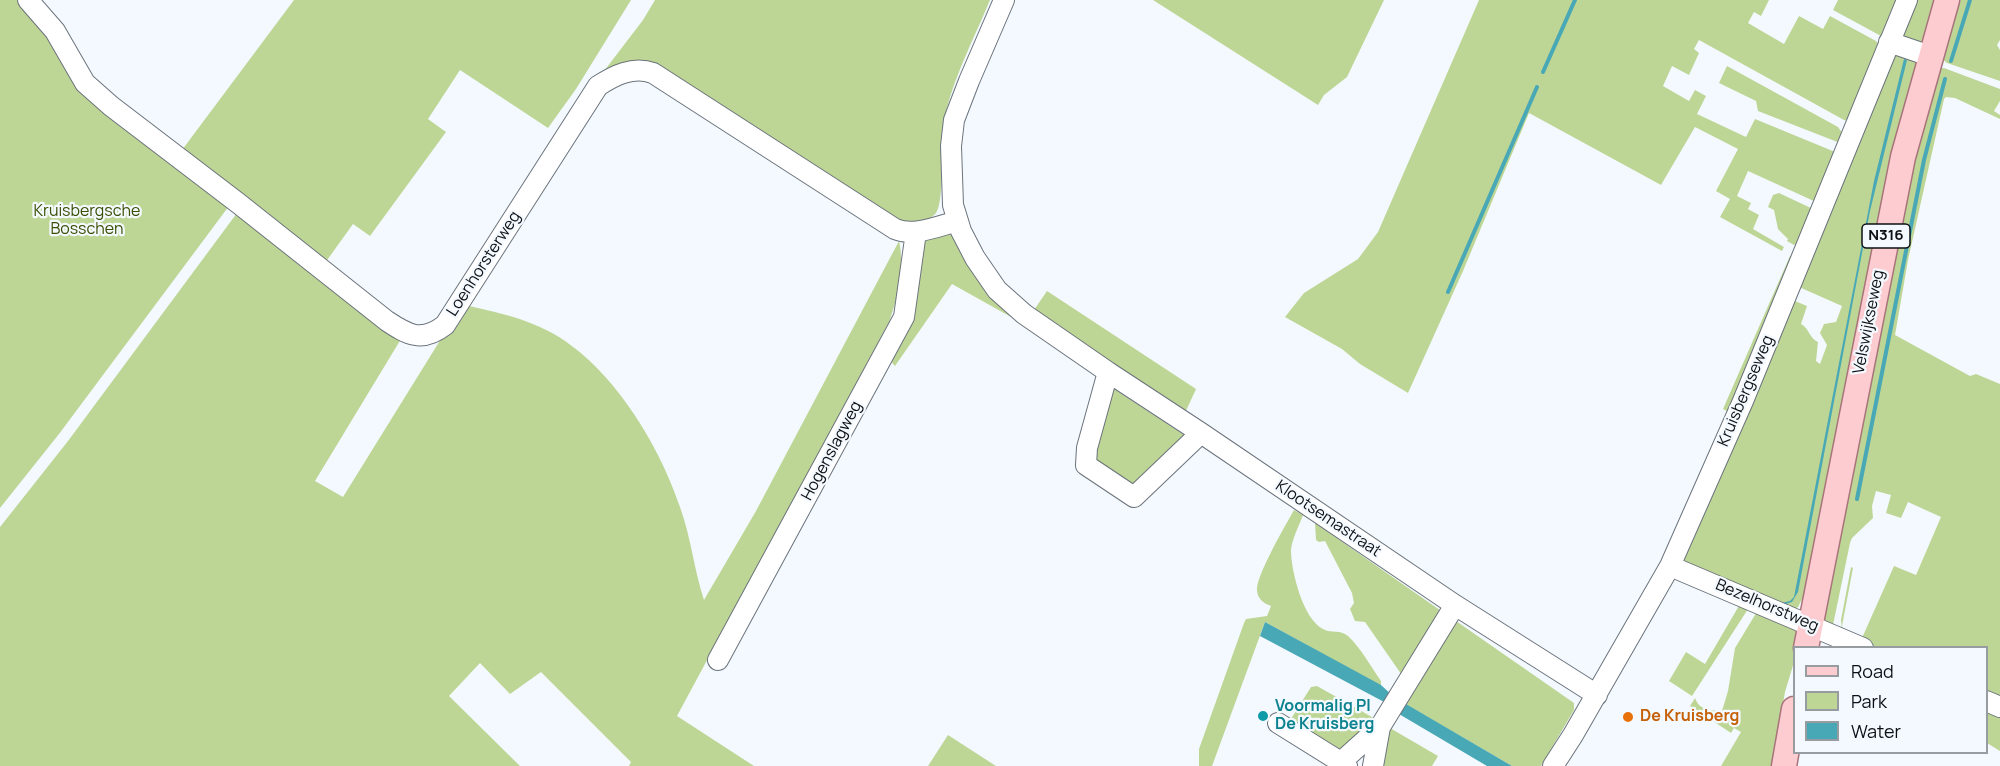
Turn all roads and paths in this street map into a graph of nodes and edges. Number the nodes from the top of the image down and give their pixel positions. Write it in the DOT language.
graph roads {
  1 [pos="28,0"];
  2 [pos="1004,0"];
  3 [pos="1907,0"];
  4 [pos="1947,0"];
  5 [pos="1889,42"];
  6 [pos="1930,56"];
  7 [pos="958,221"];
  8 [pos="916,232"];
  9 [pos="1107,372"];
  10 [pos="1202,433"];
  11 [pos="1670,566"];
  12 [pos="1455,605"];
  13 [pos="1808,636"];
  14 [pos="1854,646"];
  15 [pos="718,660"];
  16 [pos="1597,695"];
  17 [pos="1793,715"];
  18 [pos="1278,723"];
  19 [pos="1380,727"];
  20 [pos="1344,764"];
  21 [pos="1372,766"];
  22 [pos="1553,766"];
  23 [pos="1784,766"];
  1 -- 8 [label="street, Loenhorsterweg"];
  2 -- 7 [label="street, Klootsemastraat"];
  3 -- 5 [label="street, Kruisbergseweg"];
  4 -- 6 [label="main road, Velswijkseweg / N316"];
  5 -- 6 [label="street"];
  5 -- 11 [label="street, Kruisbergseweg"];
  6 -- 13 [label="main road, Velswijkseweg / N316"];
  7 -- 8 [label="street, Loenhorsterweg"];
  7 -- 9 [label="street, Klootsemastraat"];
  8 -- 15 [label="street, Hogenslagweg"];
  9 -- 10 [label="street, Klootsemastraat"];
  9 -- 10 [label="street"];
  10 -- 12 [label="street, Klootsemastraat"];
  11 -- 13 [label="street, Bezelhorstweg"];
  11 -- 16 [label="street, Kruisbergseweg"];
  12 -- 16 [label="street, Klootsemastraat"];
  12 -- 19 [label="street"];
  13 -- 14 [label="street, Bezelhorstweg"];
  16 -- 22 [label="street, Kruisbergseweg"];
  17 -- 23 [label="main road"];
  18 -- 20 [label="street"];
  19 -- 20 [label="street"];
  19 -- 21 [label="street"];
}
